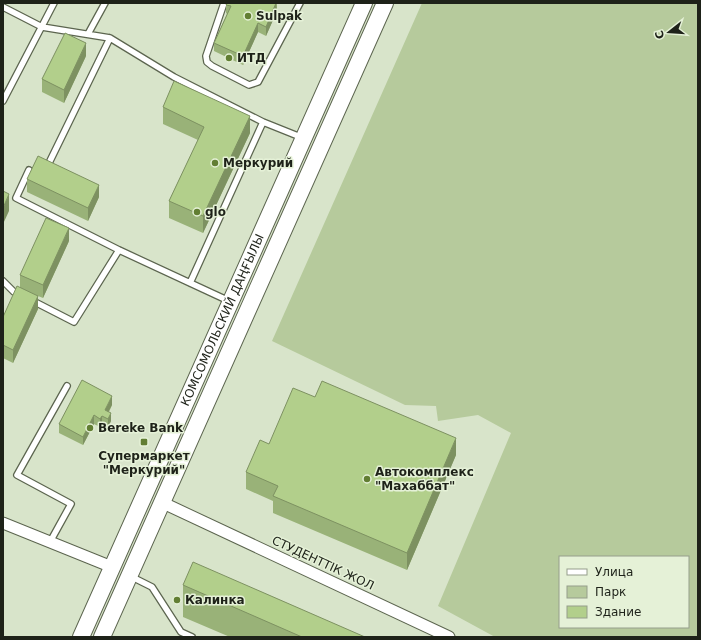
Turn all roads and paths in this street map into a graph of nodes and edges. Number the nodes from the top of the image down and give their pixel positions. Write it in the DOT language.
graph roads {
  1 [pos="54,3"];
  2 [pos="105,3"];
  3 [pos="224,3"];
  4 [pos="300,3"];
  5 [pos="364,3"];
  6 [pos="385,3"];
  7 [pos="3,7"];
  8 [pos="42,26"];
  9 [pos="88,34"];
  10 [pos="110,38"];
  11 [pos="347,41"];
  12 [pos="364,50"];
  13 [pos="3,101"];
  14 [pos="263,122"];
  15 [pos="303,138"];
  16 [pos="49,163"];
  17 [pos="29,170"];
  18 [pos="118,250"];
  19 [pos="3,281"];
  20 [pos="190,282"];
  21 [pos="231,302"];
  22 [pos="196,380"];
  23 [pos="66,386"];
  24 [pos="212,387"];
  25 [pos="161,502"];
  26 [pos="3,523"];
  27 [pos="50,542"];
  28 [pos="112,567"];
  29 [pos="130,576"];
  30 [pos="81,637"];
  31 [pos="102,637"];
  32 [pos="192,637"];
  33 [pos="449,637"];
  1 -- 8 [label="lane"];
  2 -- 9 [label="lane"];
  3 -- 4 [label="lane"];
  5 -- 11 [label="street, КОМСОМОЛЬСКИЙ ДАҢҒЫЛЫ"];
  6 -- 12 [label="street, КОМСОМОЛЬСКИЙ ДАҢҒЫЛЫ"];
  7 -- 8 [label="lane"];
  8 -- 9 [label="lane"];
  8 -- 13 [label="lane"];
  9 -- 10 [label="lane"];
  10 -- 14 [label="lane"];
  10 -- 16 [label="lane"];
  11 -- 12 [label="street"];
  11 -- 15 [label="street, КОМСОМОЛЬСКИЙ ДАҢҒЫЛЫ"];
  12 -- 24 [label="street, КОМСОМОЛЬСКИЙ ДАҢҒЫЛЫ"];
  14 -- 15 [label="lane"];
  14 -- 20 [label="lane"];
  15 -- 21 [label="street, КОМСОМОЛЬСКИЙ ДАҢҒЫЛЫ"];
  17 -- 18 [label="lane"];
  18 -- 19 [label="lane"];
  18 -- 20 [label="lane"];
  20 -- 21 [label="lane"];
  21 -- 22 [label="street, КОМСОМОЛЬСКИЙ ДАҢҒЫЛЫ"];
  22 -- 24 [label="street"];
  22 -- 28 [label="street, КОМСОМОЛЬСКИЙ ДАҢҒЫЛЫ"];
  23 -- 27 [label="lane"];
  24 -- 25 [label="street, КОМСОМОЛЬСКИЙ ДАҢҒЫЛЫ"];
  25 -- 29 [label="street, КОМСОМОЛЬСКИЙ ДАҢҒЫЛЫ"];
  25 -- 33 [label="street, СТУДЕНТТІК ЖОЛ"];
  26 -- 27 [label="street"];
  27 -- 28 [label="street"];
  28 -- 30 [label="street, КОМСОМОЛЬСКИЙ ДАҢҒЫЛЫ"];
  29 -- 31 [label="street, КОМСОМОЛЬСКИЙ ДАҢҒЫЛЫ"];
  29 -- 32 [label="lane"];
}
